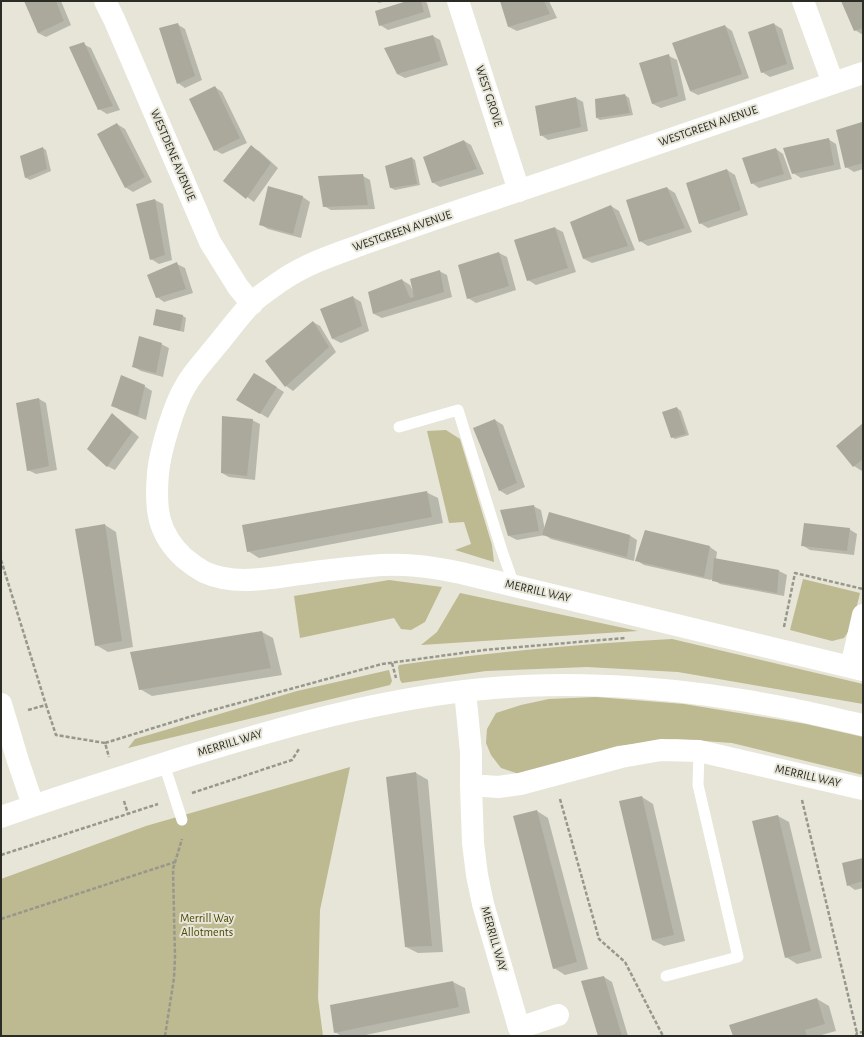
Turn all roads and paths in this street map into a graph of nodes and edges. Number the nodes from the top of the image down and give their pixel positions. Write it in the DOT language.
graph roads {
  1 [pos="105,1"];
  2 [pos="458,1"];
  3 [pos="803,1"];
  4 [pos="863,73"];
  5 [pos="833,83"];
  6 [pos="519,191"];
  7 [pos="252,304"];
  8 [pos="399,427"];
  9 [pos="1,560"];
  10 [pos="208,574"];
  11 [pos="514,585"];
  12 [pos="863,589"];
  13 [pos="863,616"];
  14 [pos="627,638"];
  15 [pos="779,649"];
  16 [pos="857,668"];
  17 [pos="465,691"];
  18 [pos="46,705"];
  19 [pos="3,710"];
  20 [pos="863,725"];
  21 [pos="105,743"];
  22 [pos="699,751"];
  23 [pos="164,764"];
  24 [pos="795,772"];
  25 [pos="553,776"];
  26 [pos="116,778"];
  27 [pos="471,785"];
  28 [pos="863,789"];
  29 [pos="33,805"];
  30 [pos="128,814"];
  31 [pos="1,817"];
  32 [pos="182,820"];
  33 [pos="176,862"];
  34 [pos="1,919"];
  35 [pos="666,976"];
  36 [pos="558,1015"];
  37 [pos="863,1032"];
  38 [pos="857,1035"];
  39 [pos="165,1036"];
  40 [pos="663,1036"];
  1 -- 7 [label="street, WESTDENE AVENUE"];
  2 -- 6 [label="street, WEST GROVE"];
  3 -- 5 [label="street"];
  4 -- 5 [label="street, WESTGREEN AVENUE"];
  5 -- 6 [label="street, WESTGREEN AVENUE"];
  6 -- 7 [label="street, WESTGREEN AVENUE"];
  7 -- 10 [label="street, WESTGREEN AVENUE"];
  8 -- 11 [label="lane"];
  9 -- 18 [label="path"];
  10 -- 11 [label="street, MERRILL WAY"];
  11 -- 15 [label="street, MERRILL WAY"];
  12 -- 15 [label="path"];
  13 -- 16 [label="street"];
  14 -- 21 [label="path"];
  15 -- 16 [label="street, MERRILL WAY"];
  17 -- 20 [label="street, MERRILL WAY"];
  17 -- 23 [label="street, MERRILL WAY"];
  17 -- 27 [label="street, MERRILL WAY"];
  18 -- 19 [label="path"];
  18 -- 21 [label="path"];
  19 -- 29 [label="street"];
  21 -- 26 [label="path"];
  22 -- 24 [label="street, MERRILL WAY"];
  22 -- 25 [label="street, MERRILL WAY"];
  22 -- 35 [label="lane"];
  23 -- 26 [label="street, MERRILL WAY"];
  23 -- 32 [label="lane"];
  24 -- 28 [label="street, MERRILL WAY"];
  24 -- 38 [label="path"];
  25 -- 27 [label="street, MERRILL WAY"];
  25 -- 40 [label="path"];
  26 -- 29 [label="street, MERRILL WAY"];
  26 -- 30 [label="path"];
  27 -- 36 [label="street, MERRILL WAY"];
  29 -- 31 [label="street, MERRILL WAY"];
  32 -- 33 [label="path"];
  33 -- 34 [label="path"];
  33 -- 39 [label="path"];
  37 -- 38 [label="path"];
}
